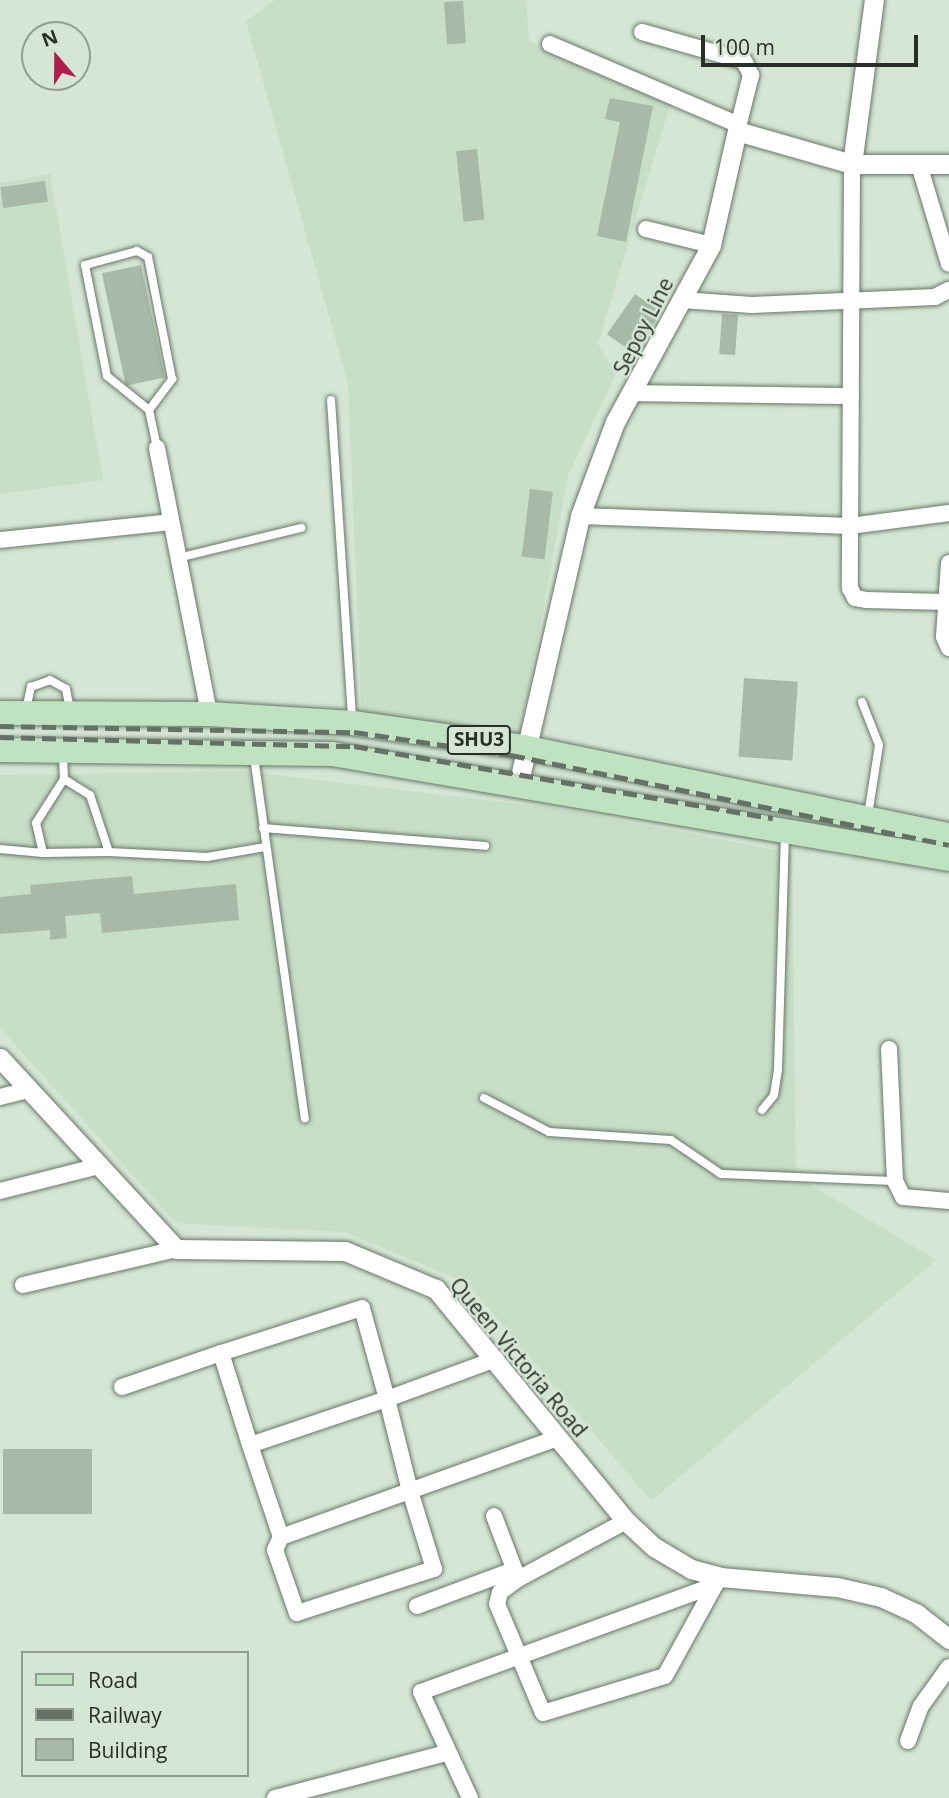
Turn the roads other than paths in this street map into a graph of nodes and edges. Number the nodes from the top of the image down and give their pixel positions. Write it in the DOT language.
graph roads {
  1 [pos="874,0"];
  2 [pos="642,32"];
  3 [pos="550,44"];
  4 [pos="738,128"];
  5 [pos="949,163"];
  6 [pos="852,164"];
  7 [pos="920,168"];
  8 [pos="646,229"];
  9 [pos="711,245"];
  10 [pos="949,264"];
  11 [pos="949,290"];
  12 [pos="851,299"];
  13 [pos="682,300"];
  14 [pos="635,393"];
  15 [pos="851,396"];
  16 [pos="331,400"];
  17 [pos="149,410"];
  18 [pos="157,448"];
  19 [pos="949,513"];
  20 [pos="580,516"];
  21 [pos="171,522"];
  22 [pos="850,526"];
  23 [pos="301,528"];
  24 [pos="0,540"];
  25 [pos="178,558"];
  26 [pos="949,562"];
  27 [pos="946,602"];
  28 [pos="949,648"];
  29 [pos="862,702"];
  30 [pos="0,713"];
  31 [pos="25,713"];
  32 [pos="70,713"];
  33 [pos="209,714"];
  34 [pos="353,723"];
  35 [pos="523,747"];
  36 [pos="63,750"];
  37 [pos="0,751"];
  38 [pos="253,751"];
  39 [pos="64,779"];
  40 [pos="519,781"];
  41 [pos="866,821"];
  42 [pos="262,828"];
  43 [pos="785,835"];
  44 [pos="949,835"];
  45 [pos="485,846"];
  46 [pos="265,847"];
  47 [pos="0,849"];
  48 [pos="109,852"];
  49 [pos="43,853"];
  50 [pos="949,859"];
  51 [pos="889,1049"];
  52 [pos="0,1058"];
  53 [pos="29,1090"];
  54 [pos="0,1097"];
  55 [pos="484,1098"];
  56 [pos="762,1110"];
  57 [pos="305,1118"];
  58 [pos="99,1166"];
  59 [pos="895,1181"];
  60 [pos="0,1191"];
  61 [pos="949,1201"];
  62 [pos="176,1249"];
  63 [pos="23,1285"];
  64 [pos="220,1353"];
  65 [pos="496,1359"];
  66 [pos="122,1387"];
  67 [pos="387,1399"];
  68 [pos="558,1438"];
  69 [pos="250,1445"];
  70 [pos="410,1491"];
  71 [pos="494,1516"];
  72 [pos="626,1521"];
  73 [pos="281,1537"];
  74 [pos="516,1574"];
  75 [pos="718,1581"];
  76 [pos="417,1606"];
  77 [pos="949,1639"];
  78 [pos="520,1656"];
  79 [pos="949,1667"];
  80 [pos="908,1741"];
  81 [pos="446,1753"];
  82 [pos="275,1798"];
  83 [pos="470,1798"];
  1 -- 6 [label="street"];
  2 -- 4 [label="street"];
  3 -- 4 [label="street"];
  4 -- 6 [label="street"];
  4 -- 9 [label="street, Sepoy Line"];
  5 -- 7 [label="street"];
  6 -- 7 [label="street"];
  6 -- 12 [label="street"];
  7 -- 10 [label="street"];
  8 -- 9 [label="street"];
  9 -- 13 [label="street, Sepoy Line"];
  11 -- 12 [label="street"];
  12 -- 13 [label="street"];
  12 -- 15 [label="street"];
  13 -- 14 [label="street, Sepoy Line"];
  14 -- 15 [label="street"];
  14 -- 20 [label="street, Sepoy Line"];
  15 -- 22 [label="street"];
  16 -- 34 [label="lane"];
  17 -- 17 [label="lane"];
  17 -- 18 [label="lane"];
  18 -- 21 [label="street"];
  19 -- 22 [label="street"];
  20 -- 22 [label="street"];
  20 -- 35 [label="street, Sepoy Line"];
  21 -- 24 [label="street"];
  21 -- 25 [label="street"];
  22 -- 27 [label="street"];
  23 -- 25 [label="lane"];
  25 -- 33 [label="street"];
  26 -- 27 [label="street"];
  27 -- 28 [label="street"];
  29 -- 41 [label="lane"];
  30 -- 31 [label="main road, SHU3"];
  31 -- 32 [label="main road, SHU3"];
  31 -- 32 [label="lane"];
  32 -- 33 [label="main road, SHU3"];
  33 -- 34 [label="main road, SHU3"];
  34 -- 35 [label="main road, SHU3"];
  35 -- 40 [label="street, Sepoy Line"];
  35 -- 41 [label="main road, SHU3"];
  36 -- 37 [label="main road, SHU3"];
  36 -- 38 [label="main road, SHU3"];
  36 -- 39 [label="lane"];
  38 -- 40 [label="main road, SHU3"];
  38 -- 42 [label="lane"];
  39 -- 48 [label="lane"];
  39 -- 49 [label="lane"];
  40 -- 43 [label="main road, SHU3"];
  41 -- 44 [label="main road, SHU3"];
  42 -- 45 [label="lane"];
  42 -- 46 [label="lane"];
  43 -- 50 [label="main road, SHU3"];
  43 -- 56 [label="lane"];
  46 -- 48 [label="lane"];
  46 -- 57 [label="lane"];
  47 -- 49 [label="lane"];
  48 -- 49 [label="lane"];
  51 -- 59 [label="street"];
  52 -- 53 [label="street"];
  53 -- 54 [label="street"];
  53 -- 58 [label="street"];
  55 -- 59 [label="lane"];
  58 -- 60 [label="street"];
  58 -- 62 [label="street"];
  59 -- 61 [label="street"];
  62 -- 63 [label="street"];
  62 -- 65 [label="street, Queen Victoria Road"];
  64 -- 66 [label="street"];
  64 -- 67 [label="street"];
  64 -- 69 [label="street"];
  65 -- 67 [label="street"];
  65 -- 68 [label="street, Queen Victoria Road"];
  67 -- 69 [label="street"];
  67 -- 70 [label="street"];
  68 -- 70 [label="street"];
  68 -- 72 [label="street, Queen Victoria Road"];
  69 -- 73 [label="street"];
  70 -- 73 [label="street"];
  70 -- 73 [label="street"];
  71 -- 74 [label="street"];
  72 -- 74 [label="street"];
  72 -- 75 [label="street, Queen Victoria Road"];
  74 -- 76 [label="street"];
  74 -- 78 [label="street"];
  75 -- 77 [label="street, Queen Victoria Road"];
  75 -- 78 [label="street"];
  75 -- 78 [label="street"];
  78 -- 81 [label="street"];
  79 -- 80 [label="street"];
  81 -- 82 [label="street"];
  81 -- 83 [label="street"];
}
